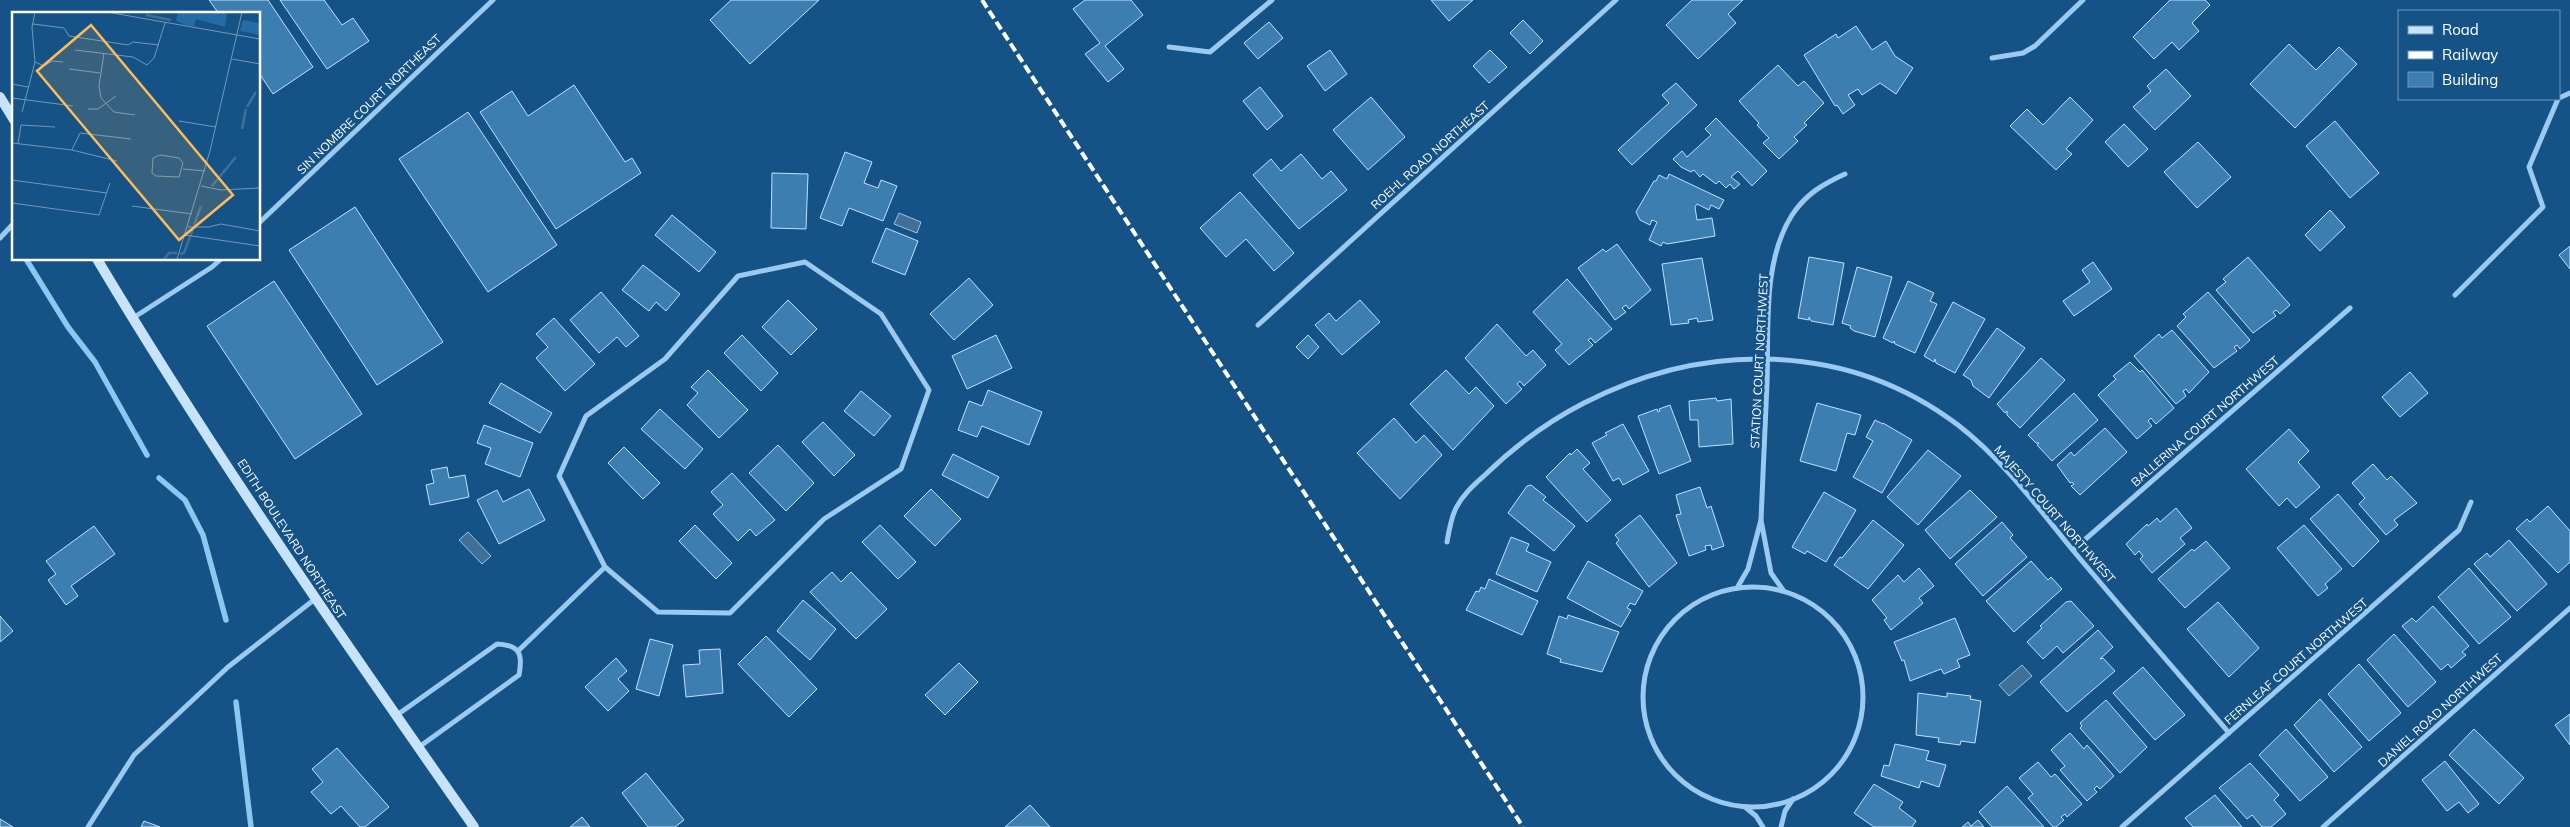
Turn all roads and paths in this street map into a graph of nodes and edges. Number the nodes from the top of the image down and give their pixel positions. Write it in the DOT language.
graph roads {
  1 [pos="493,0"];
  2 [pos="1272,0"];
  3 [pos="1616,0"];
  4 [pos="2083,0"];
  5 [pos="1169,47"];
  6 [pos="1992,58"];
  7 [pos="0,97"];
  8 [pos="2557,100"];
  9 [pos="12,117"];
  10 [pos="1845,174"];
  11 [pos="260,222"];
  12 [pos="12,225"];
  13 [pos="0,238"];
  14 [pos="98,260"];
  15 [pos="220,260"];
  16 [pos="2455,295"];
  17 [pos="2350,308"];
  18 [pos="132,318"];
  19 [pos="1258,325"];
  20 [pos="1768,359"];
  21 [pos="2471,502"];
  22 [pos="1761,520"];
  23 [pos="1447,542"];
  24 [pos="2073,550"];
  25 [pos="605,567"];
  26 [pos="1738,588"];
  27 [pos="1783,591"];
  28 [pos="315,599"];
  29 [pos="2570,608"];
  30 [pos="518,651"];
  31 [pos="397,715"];
  32 [pos="2229,733"];
  33 [pos="418,747"];
  34 [pos="1792,800"];
  35 [pos="1745,806"];
  36 [pos="88,827"];
  37 [pos="474,827"];
  38 [pos="1763,827"];
  39 [pos="1781,827"];
  40 [pos="2122,827"];
  41 [pos="2323,827"];
  1 -- 11 [label="street, SIN NOMBRE COURT NORTHEAST"];
  2 -- 5 [label="street"];
  3 -- 19 [label="street, ROEHL ROAD NORTHEAST"];
  4 -- 6 [label="street"];
  7 -- 9 [label="street"];
  8 -- 16 [label="street"];
  10 -- 20 [label="street, STATION COURT NORTHWEST"];
  12 -- 13 [label="street"];
  14 -- 18 [label="street, EDITH BOULEVARD NORTHEAST"];
  15 -- 18 [label="street"];
  17 -- 24 [label="street, BALLERINA COURT NORTHWEST"];
  18 -- 28 [label="street, EDITH BOULEVARD NORTHEAST"];
  20 -- 22 [label="street, STATION COURT NORTHWEST"];
  20 -- 23 [label="street, MAJESTY COURT NORTHWEST"];
  20 -- 24 [label="street, MAJESTY COURT NORTHWEST"];
  21 -- 32 [label="street, FERNLEAF COURT NORTHWEST"];
  22 -- 26 [label="street, STATION COURT NORTHWEST"];
  22 -- 27 [label="street, STATION COURT NORTHWEST"];
  24 -- 32 [label="street, MAJESTY COURT NORTHWEST"];
  25 -- 25 [label="street"];
  25 -- 30 [label="street"];
  26 -- 27 [label="street"];
  26 -- 35 [label="street"];
  27 -- 34 [label="street"];
  28 -- 31 [label="street, EDITH BOULEVARD NORTHEAST"];
  28 -- 36 [label="street"];
  29 -- 41 [label="street, DANIEL ROAD NORTHWEST"];
  30 -- 31 [label="street"];
  30 -- 33 [label="street"];
  31 -- 33 [label="street, EDITH BOULEVARD NORTHEAST"];
  32 -- 40 [label="street, FERNLEAF COURT NORTHWEST"];
  33 -- 37 [label="street, EDITH BOULEVARD NORTHEAST"];
  34 -- 35 [label="street"];
  34 -- 39 [label="street"];
  35 -- 38 [label="street"];
}
